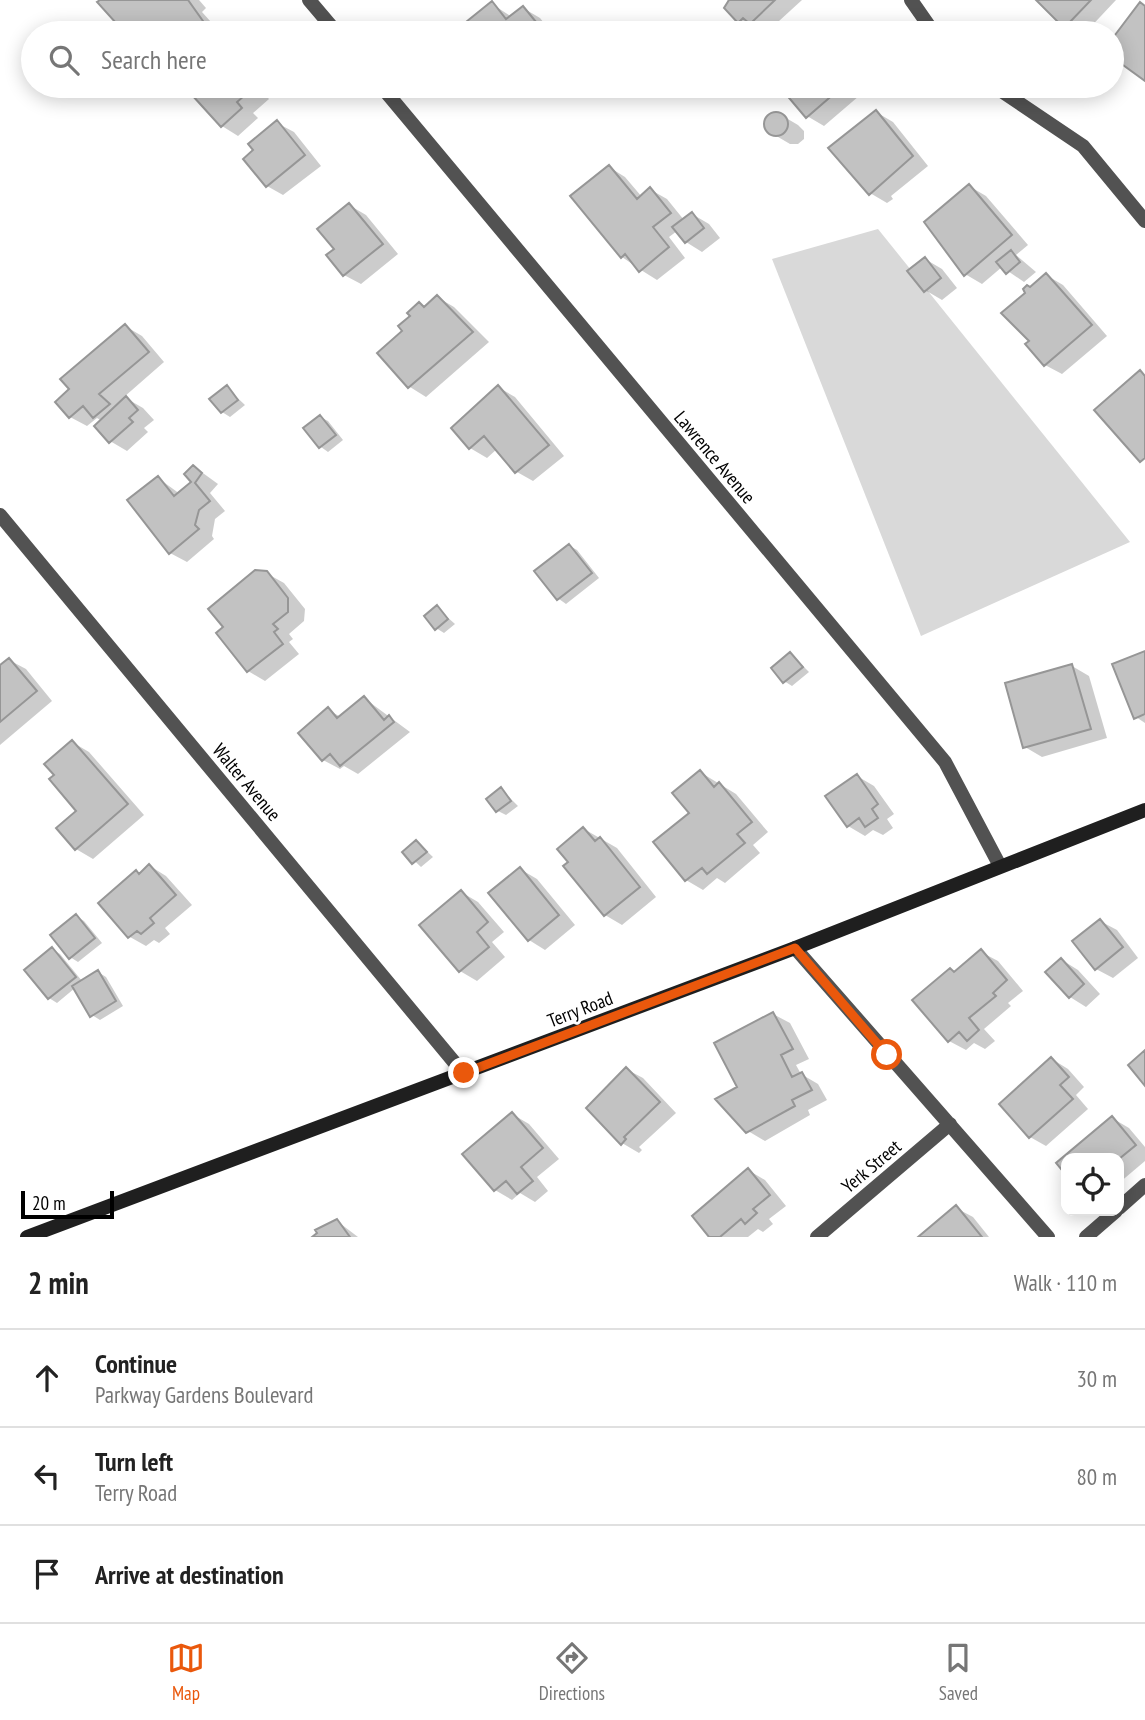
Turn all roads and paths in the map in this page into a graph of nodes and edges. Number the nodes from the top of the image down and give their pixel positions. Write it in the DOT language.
graph roads {
  1 [pos="309,0"];
  2 [pos="911,0"];
  3 [pos="327,21"];
  4 [pos="926,21"];
  5 [pos="391,98"];
  6 [pos="1012,98"];
  7 [pos="1145,221"];
  8 [pos="0,515"];
  9 [pos="1145,810"];
  10 [pos="1000,866"];
  11 [pos="795,948"];
  12 [pos="464,1073"];
  13 [pos="950,1124"];
  14 [pos="1145,1185"];
  15 [pos="1124,1204"];
  16 [pos="1110,1216"];
  17 [pos="27,1237"];
  18 [pos="817,1237"];
  19 [pos="1048,1237"];
  20 [pos="1086,1237"];
  1 -- 3 [label="street"];
  2 -- 4 [label="street"];
  5 -- 10 [label="street, Lawrence Avenue"];
  6 -- 7 [label="street"];
  8 -- 12 [label="street, Walter Avenue"];
  9 -- 10 [label="street, Terry Road"];
  10 -- 11 [label="street, Terry Road"];
  11 -- 12 [label="street, Terry Road"];
  11 -- 13 [label="street"];
  12 -- 17 [label="street, Terry Road"];
  13 -- 18 [label="street, Yerk Street"];
  13 -- 19 [label="street"];
  14 -- 15 [label="street"];
  16 -- 20 [label="street"];
}
